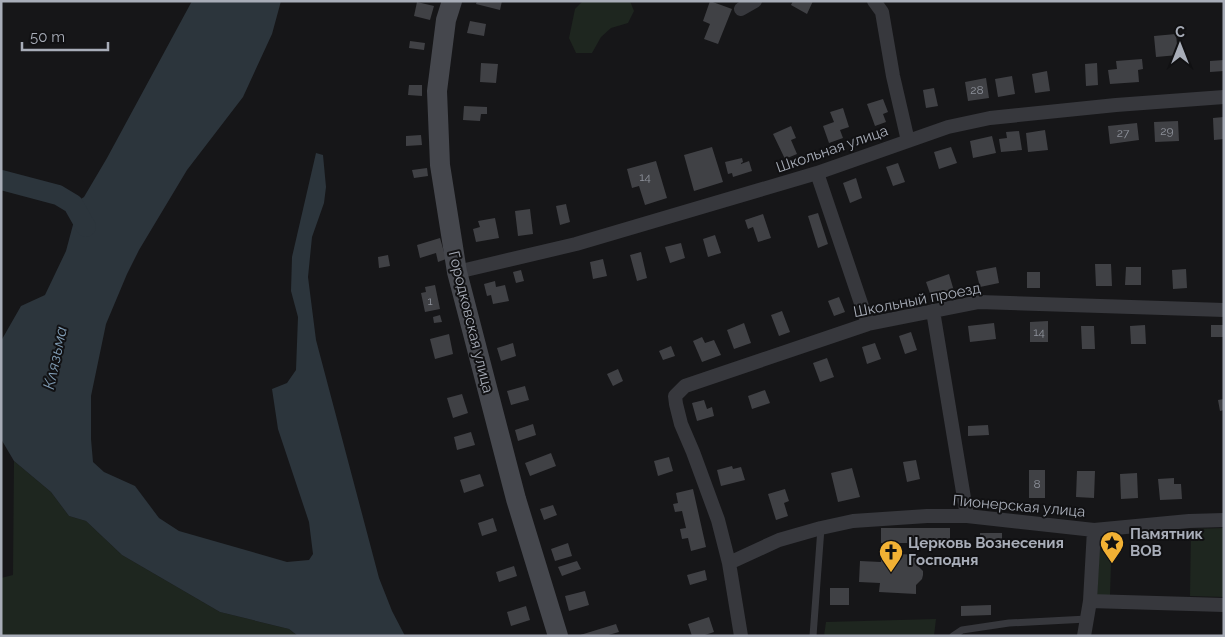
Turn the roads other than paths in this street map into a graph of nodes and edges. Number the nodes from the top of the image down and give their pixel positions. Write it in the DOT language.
graph roads {
  1 [pos="452,1"];
  2 [pos="755,1"];
  3 [pos="874,1"];
  4 [pos="741,9"];
  5 [pos="1224,97"];
  6 [pos="908,141"];
  7 [pos="817,173"];
  8 [pos="457,272"];
  9 [pos="1224,310"];
  10 [pos="932,311"];
  11 [pos="868,324"];
  12 [pos="967,516"];
  13 [pos="1224,520"];
  14 [pos="821,528"];
  15 [pos="1094,530"];
  16 [pos="728,563"];
  17 [pos="1090,601"];
  18 [pos="1224,605"];
  19 [pos="1086,619"];
  20 [pos="558,636"];
  21 [pos="741,636"];
  22 [pos="813,636"];
  23 [pos="953,636"];
  24 [pos="1084,636"];
  1 -- 8 [label="main road, Городковская улица"];
  2 -- 4 [label="street"];
  3 -- 6 [label="street"];
  5 -- 6 [label="street, Школьная улица"];
  6 -- 7 [label="street, Школьная улица"];
  7 -- 8 [label="street, Школьная улица"];
  7 -- 11 [label="street"];
  8 -- 20 [label="main road, Городковская улица"];
  9 -- 10 [label="street, Школьный проезд"];
  10 -- 11 [label="street, Школьный проезд"];
  10 -- 12 [label="street"];
  11 -- 16 [label="street, Школьный проезд"];
  12 -- 14 [label="street, Пионерская улица"];
  12 -- 15 [label="street, Пионерская улица"];
  13 -- 15 [label="street, Пионерская улица"];
  14 -- 16 [label="street, Пионерская улица"];
  14 -- 22 [label="lane"];
  15 -- 17 [label="street"];
  16 -- 21 [label="street"];
  17 -- 18 [label="street"];
  17 -- 19 [label="street"];
  19 -- 23 [label="lane"];
  19 -- 24 [label="street"];
}
